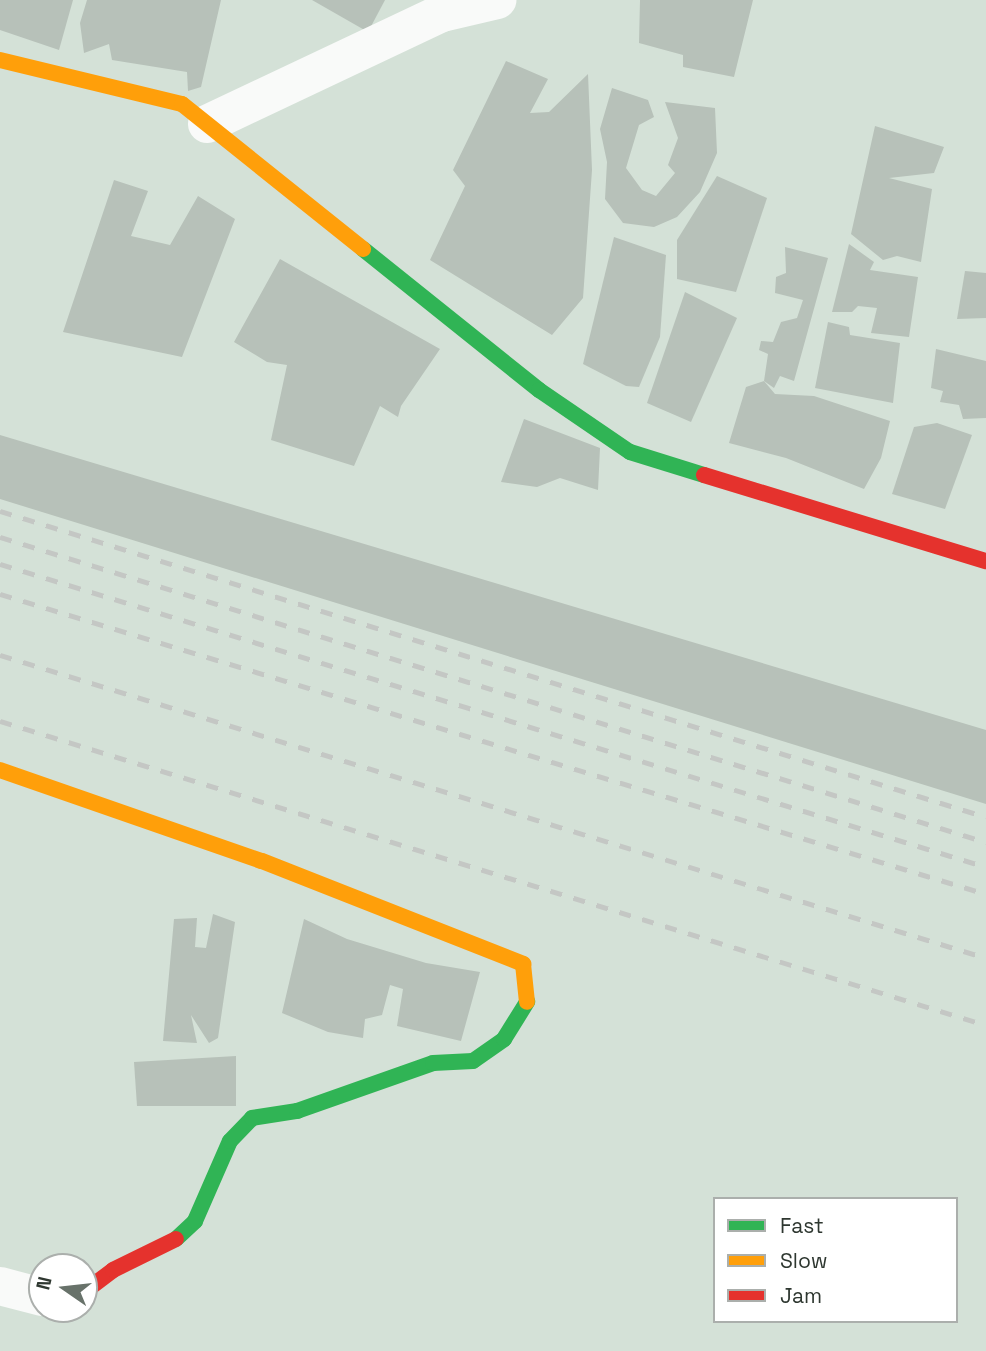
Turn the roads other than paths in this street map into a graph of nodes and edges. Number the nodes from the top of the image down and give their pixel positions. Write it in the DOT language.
graph roads {
  1 [pos="496,0"];
  2 [pos="0,60"];
  3 [pos="207,124"];
  4 [pos="986,561"];
  5 [pos="0,770"];
  6 [pos="98,1281"];
  7 [pos="0,1286"];
  8 [pos="28,1293"];
  1 -- 3 [label="street"];
  2 -- 3 [label="street"];
  3 -- 4 [label="street"];
  5 -- 6 [label="street"];
  7 -- 8 [label="street"];
}
